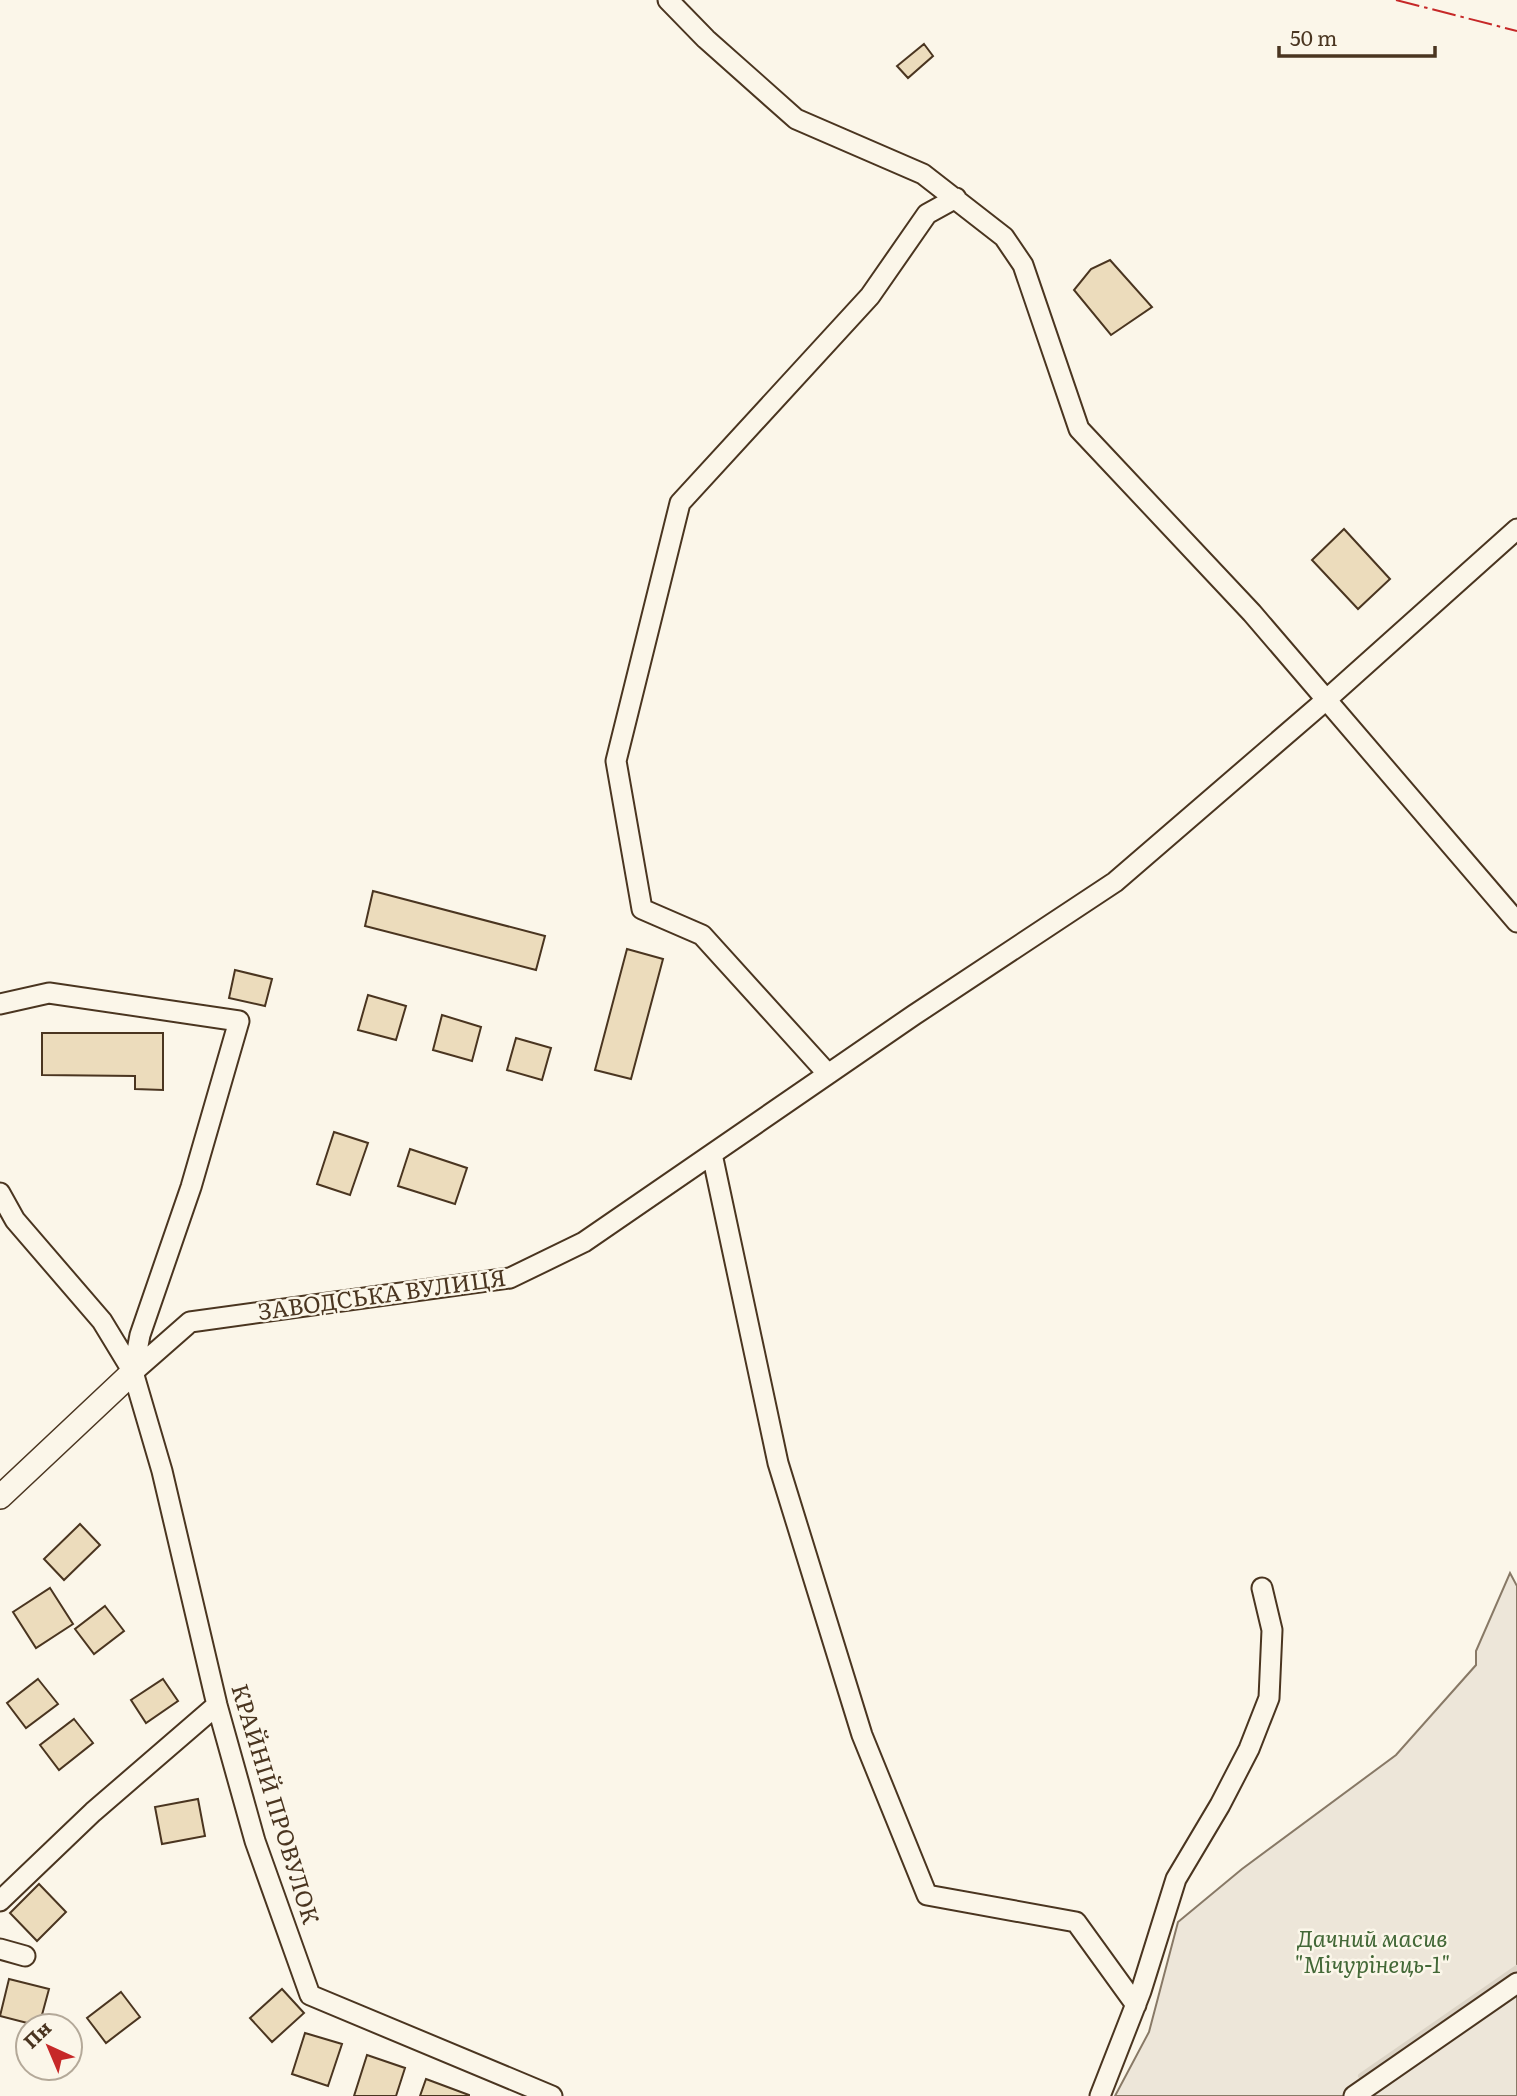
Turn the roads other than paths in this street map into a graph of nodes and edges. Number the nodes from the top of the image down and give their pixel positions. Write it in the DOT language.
graph roads {
  1 [pos="668,0"];
  2 [pos="956,198"];
  3 [pos="1517,529"];
  4 [pos="1326,700"];
  5 [pos="1517,922"];
  6 [pos="0,1004"];
  7 [pos="834,1070"];
  8 [pos="712,1154"];
  9 [pos="0,1193"];
  10 [pos="133,1372"];
  11 [pos="0,1497"];
  12 [pos="1262,1588"];
  13 [pos="217,1705"];
  14 [pos="0,1901"];
  15 [pos="0,1949"];
  16 [pos="25,1956"];
  17 [pos="1517,1983"];
  18 [pos="1136,2005"];
  19 [pos="552,2096"];
  20 [pos="1100,2096"];
  21 [pos="1354,2096"];
  1 -- 2 [label="street"];
  2 -- 4 [label="street"];
  2 -- 7 [label="street"];
  3 -- 4 [label="street, ЗАВОДСЬКА ВУЛИЦЯ"];
  4 -- 5 [label="street"];
  4 -- 7 [label="street, ЗАВОДСЬКА ВУЛИЦЯ"];
  6 -- 10 [label="street"];
  7 -- 8 [label="street, ЗАВОДСЬКА ВУЛИЦЯ"];
  8 -- 10 [label="street, ЗАВОДСЬКА ВУЛИЦЯ"];
  8 -- 18 [label="street"];
  9 -- 10 [label="street"];
  10 -- 11 [label="street, ЗАВОДСЬКА ВУЛИЦЯ"];
  10 -- 13 [label="street, КРАЙНІЙ ПРОВУЛОК"];
  12 -- 18 [label="street"];
  13 -- 14 [label="street"];
  13 -- 19 [label="street, КРАЙНІЙ ПРОВУЛОК"];
  15 -- 16 [label="street"];
  17 -- 21 [label="street"];
  18 -- 20 [label="street"];
}
